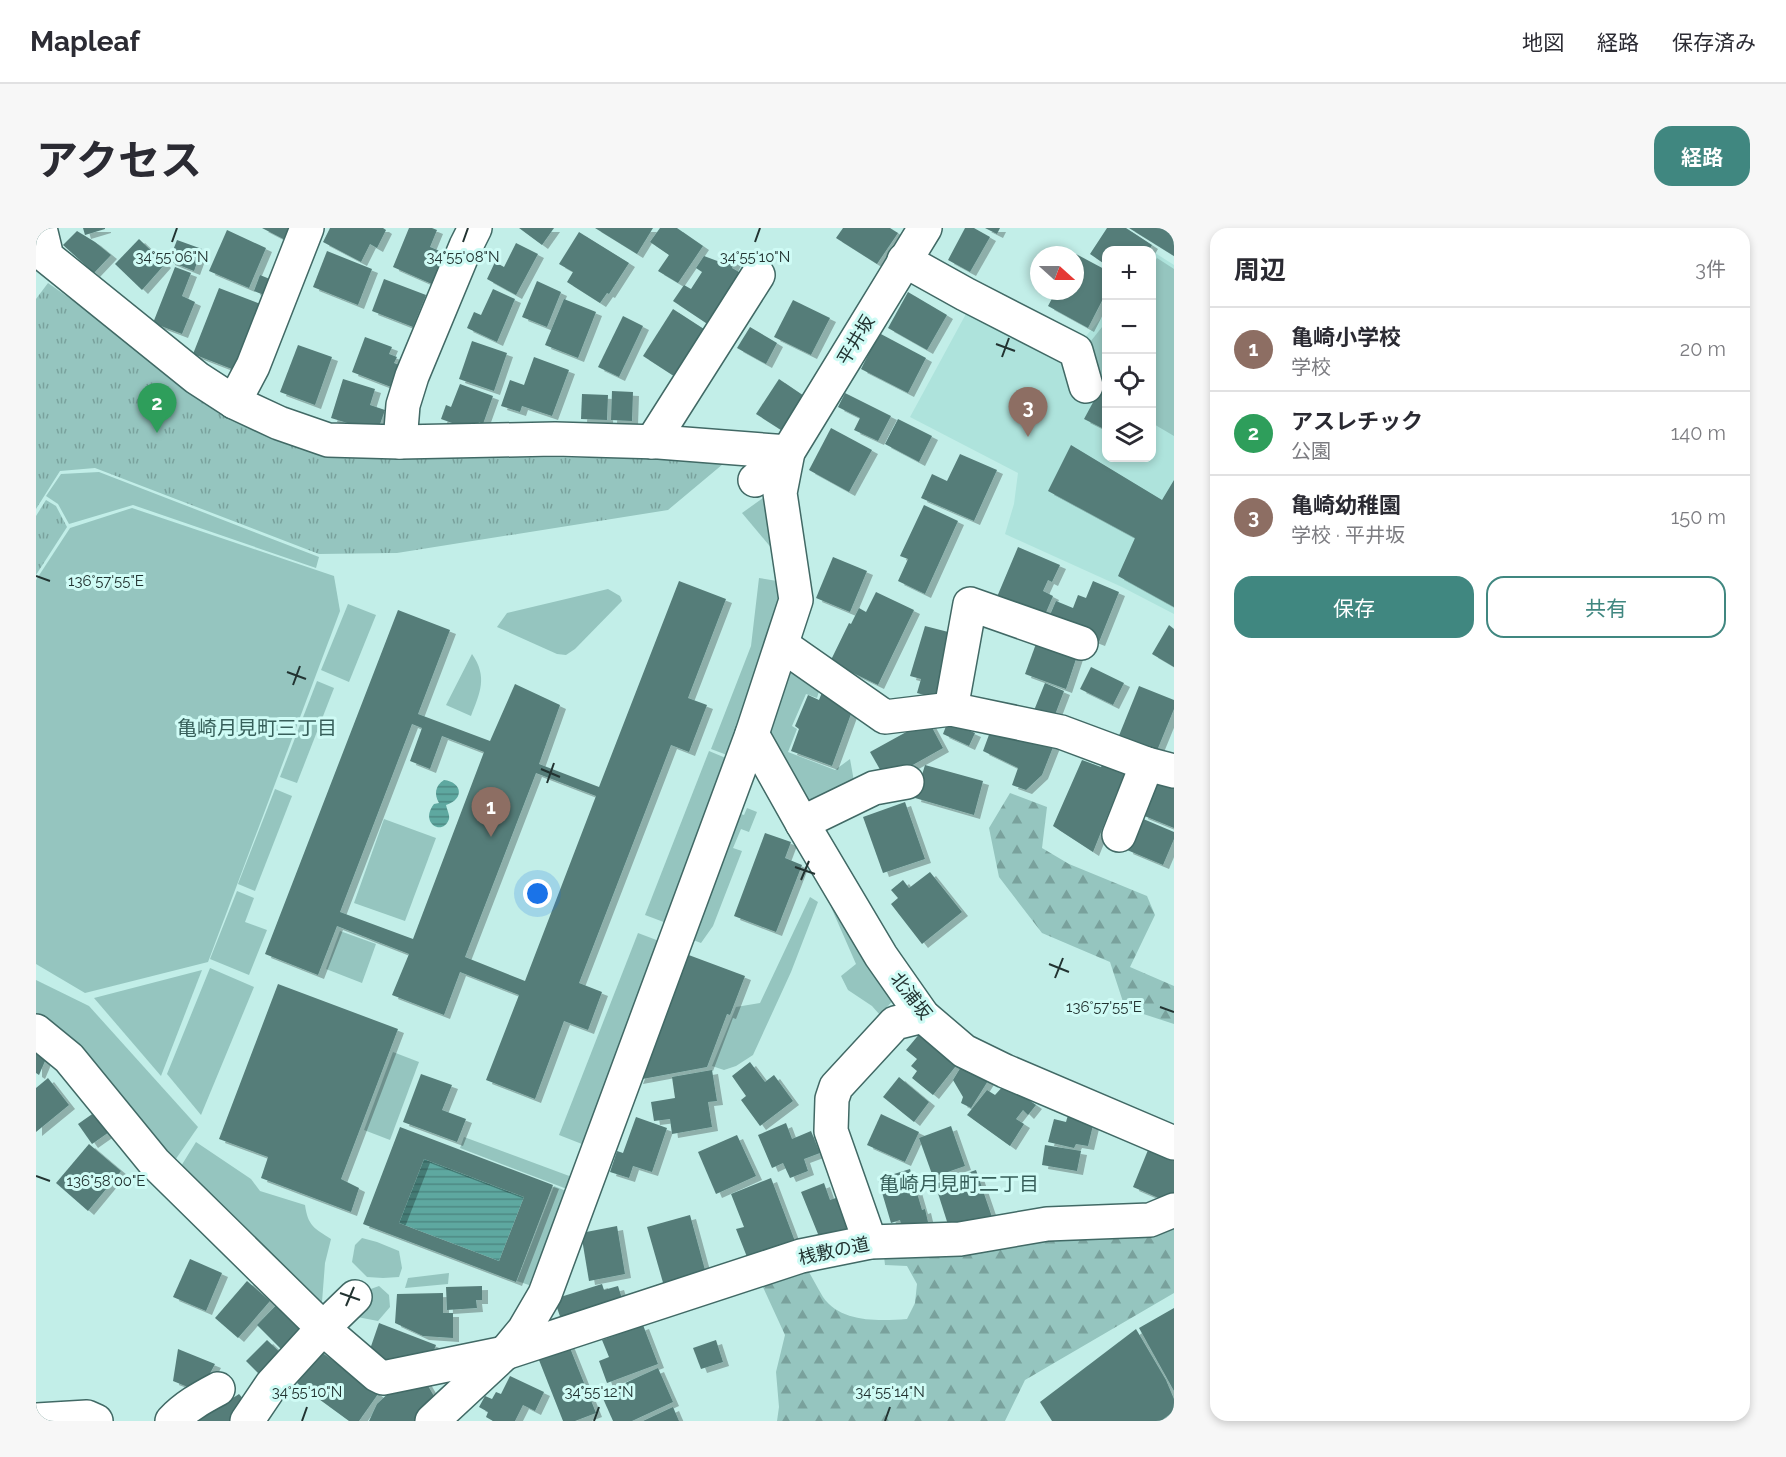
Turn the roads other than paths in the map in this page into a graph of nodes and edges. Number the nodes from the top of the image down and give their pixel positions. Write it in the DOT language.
graph roads {
  1 [pos="307,228"];
  2 [pos="475,228"];
  3 [pos="924,228"];
  4 [pos="41,252"];
  5 [pos="904,260"];
  6 [pos="758,275"];
  7 [pos="1086,386"];
  8 [pos="234,402"];
  9 [pos="400,442"];
  10 [pos="651,442"];
  11 [pos="788,452"];
  12 [pos="755,480"];
  13 [pos="1081,643"];
  14 [pos="782,645"];
  15 [pos="951,709"];
  16 [pos="752,734"];
  17 [pos="1160,768"];
  18 [pos="907,782"];
  19 [pos="802,823"];
  20 [pos="1119,835"];
  21 [pos="923,1016"];
  22 [pos="36,1031"];
  23 [pos="1174,1143"];
  24 [pos="1174,1210"];
  25 [pos="870,1242"];
  26 [pos="355,1297"];
  27 [pos="323,1328"];
  28 [pos="505,1353"];
  29 [pos="218,1389"];
  30 [pos="36,1420"];
  31 [pos="96,1421"];
  32 [pos="172,1421"];
  33 [pos="247,1421"];
  34 [pos="432,1421"];
  1 -- 8 [label="street"];
  2 -- 9 [label="street"];
  3 -- 5 [label="street, 平井坂"];
  4 -- 8 [label="street"];
  5 -- 7 [label="street"];
  5 -- 11 [label="street, 平井坂"];
  6 -- 10 [label="street"];
  8 -- 9 [label="street"];
  9 -- 10 [label="street"];
  10 -- 11 [label="street"];
  11 -- 12 [label="street"];
  11 -- 14 [label="street"];
  13 -- 15 [label="street"];
  14 -- 15 [label="street"];
  14 -- 16 [label="street"];
  15 -- 17 [label="street"];
  16 -- 19 [label="street, 北浦坂"];
  16 -- 28 [label="street"];
  17 -- 20 [label="street"];
  18 -- 19 [label="street"];
  19 -- 21 [label="street, 北浦坂"];
  21 -- 23 [label="street, 北浦坂"];
  21 -- 25 [label="street"];
  22 -- 27 [label="street"];
  24 -- 25 [label="street, 桟敷の道"];
  25 -- 28 [label="street, 桟敷の道"];
  26 -- 27 [label="street"];
  27 -- 28 [label="street, 桟敷の道"];
  27 -- 33 [label="street"];
  28 -- 34 [label="street"];
  29 -- 32 [label="street"];
  30 -- 31 [label="street"];
}
